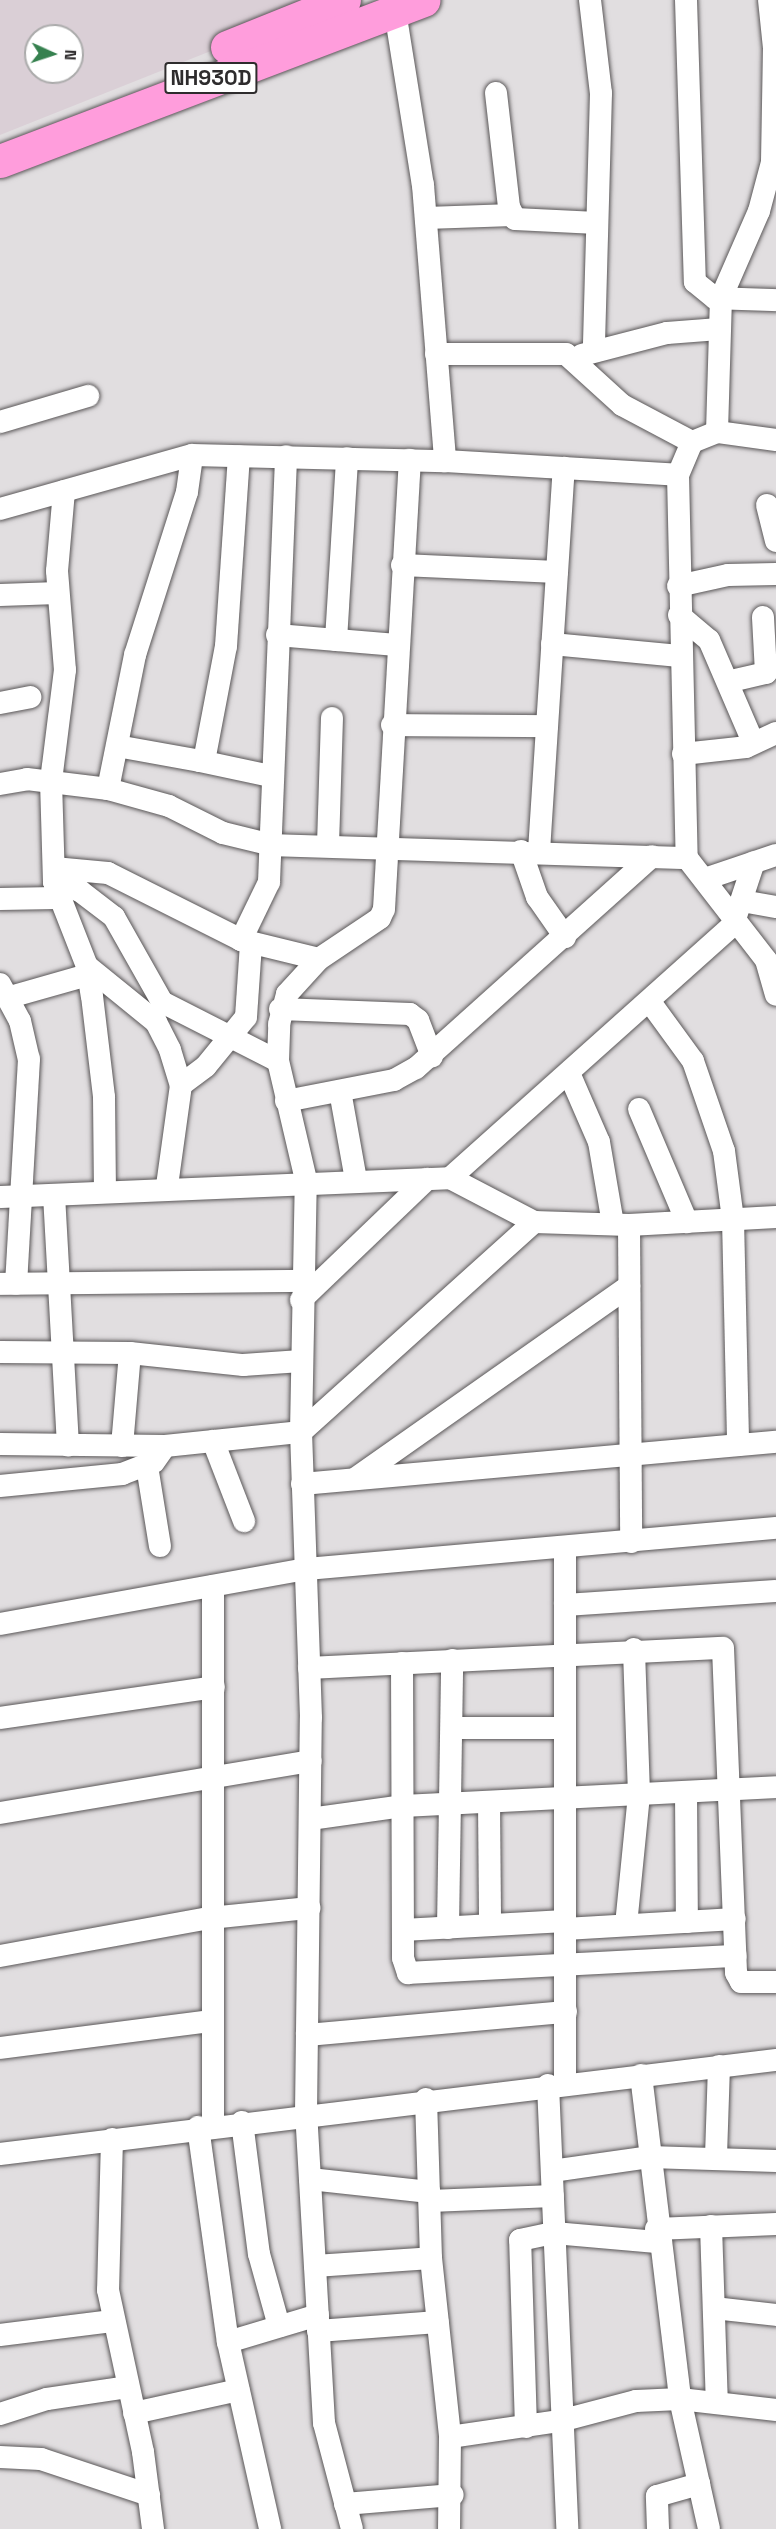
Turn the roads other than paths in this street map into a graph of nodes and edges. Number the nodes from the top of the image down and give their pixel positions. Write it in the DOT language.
graph roads {
  1 [pos="344,0"];
  2 [pos="590,0"];
  3 [pos="686,0"];
  4 [pos="769,0"];
  5 [pos="409,5"];
  6 [pos="495,93"];
  7 [pos="0,139"];
  8 [pos="0,161"];
  9 [pos="513,215"];
  10 [pos="426,218"];
  11 [pos="597,223"];
  12 [pos="721,298"];
  13 [pos="776,300"];
  14 [pos="719,329"];
  15 [pos="436,354"];
  16 [pos="585,354"];
  17 [pos="88,396"];
  18 [pos="0,422"];
  19 [pos="717,432"];
  20 [pos="776,440"];
  21 [pos="692,442"];
  22 [pos="192,455"];
  23 [pos="239,456"];
  24 [pos="286,456"];
  25 [pos="347,458"];
  26 [pos="410,460"];
  27 [pos="445,461"];
  28 [pos="564,468"];
  29 [pos="678,475"];
  30 [pos="64,491"];
  31 [pos="767,505"];
  32 [pos="0,509"];
  33 [pos="776,541"];
  34 [pos="402,565"];
  35 [pos="557,572"];
  36 [pos="776,574"];
  37 [pos="678,586"];
  38 [pos="58,593"];
  39 [pos="0,595"];
  40 [pos="679,615"];
  41 [pos="763,617"];
  42 [pos="277,635"];
  43 [pos="336,640"];
  44 [pos="552,644"];
  45 [pos="397,645"];
  46 [pos="679,656"];
  47 [pos="731,681"];
  48 [pos="30,697"];
  49 [pos="0,702"];
  50 [pos="332,718"];
  51 [pos="392,725"];
  52 [pos="547,726"];
  53 [pos="769,740"];
  54 [pos="117,746"];
  55 [pos="684,754"];
  56 [pos="200,761"];
  57 [pos="270,776"];
  58 [pos="51,781"];
  59 [pos="0,784"];
  60 [pos="108,789"];
  61 [pos="272,845"];
  62 [pos="328,845"];
  63 [pos="383,847"];
  64 [pos="530,851"];
  65 [pos="776,855"];
  66 [pos="652,856"];
  67 [pos="687,858"];
  68 [pos="754,862"];
  69 [pos="705,879"];
  70 [pos="55,883"];
  71 [pos="0,899"];
  72 [pos="742,901"];
  73 [pos="776,907"];
  74 [pos="733,925"];
  75 [pos="565,937"];
  76 [pos="246,941"];
  77 [pos="319,958"];
  78 [pos="771,960"];
  79 [pos="88,971"];
  80 [pos="5,991"];
  81 [pos="776,995"];
  82 [pos="650,1002"];
  83 [pos="280,1009"];
  84 [pos="231,1037"];
  85 [pos="432,1056"];
  86 [pos="278,1061"];
  87 [pos="569,1073"];
  88 [pos="181,1085"];
  89 [pos="340,1091"];
  90 [pos="286,1101"];
  91 [pos="639,1109"];
  92 [pos="450,1178"];
  93 [pos="427,1179"];
  94 [pos="306,1180"];
  95 [pos="356,1180"];
  96 [pos="168,1186"];
  97 [pos="105,1189"];
  98 [pos="54,1195"];
  99 [pos="10,1197"];
  100 [pos="776,1217"];
  101 [pos="733,1219"];
  102 [pos="534,1222"];
  103 [pos="687,1222"];
  104 [pos="621,1224"];
  105 [pos="8,1284"];
  106 [pos="59,1285"];
  107 [pos="629,1286"];
  108 [pos="301,1291"];
  109 [pos="62,1350"];
  110 [pos="0,1352"];
  111 [pos="130,1353"];
  112 [pos="301,1361"];
  113 [pos="301,1432"];
  114 [pos="213,1441"];
  115 [pos="776,1442"];
  116 [pos="0,1444"];
  117 [pos="738,1445"];
  118 [pos="68,1446"];
  119 [pos="123,1446"];
  120 [pos="165,1446"];
  121 [pos="629,1455"];
  122 [pos="147,1466"];
  123 [pos="355,1479"];
  124 [pos="302,1484"];
  125 [pos="0,1486"];
  126 [pos="244,1521"];
  127 [pos="776,1528"];
  128 [pos="631,1542"];
  129 [pos="160,1546"];
  130 [pos="565,1548"];
  131 [pos="306,1569"];
  132 [pos="213,1586"];
  133 [pos="776,1591"];
  134 [pos="565,1605"];
  135 [pos="2,1617"];
  136 [pos="634,1649"];
  137 [pos="565,1653"];
  138 [pos="452,1660"];
  139 [pos="402,1663"];
  140 [pos="309,1668"];
  141 [pos="214,1687"];
  142 [pos="0,1718"];
  143 [pos="453,1728"];
  144 [pos="565,1728"];
  145 [pos="311,1761"];
  146 [pos="214,1777"];
  147 [pos="776,1787"];
  148 [pos="730,1790"];
  149 [pos="686,1792"];
  150 [pos="639,1794"];
  151 [pos="565,1797"];
  152 [pos="489,1802"];
  153 [pos="453,1804"];
  154 [pos="404,1806"];
  155 [pos="0,1813"];
  156 [pos="310,1819"];
  157 [pos="309,1908"];
  158 [pos="210,1918"];
  159 [pos="735,1919"];
  160 [pos="687,1922"];
  161 [pos="490,1925"];
  162 [pos="565,1925"];
  163 [pos="627,1926"];
  164 [pos="448,1928"];
  165 [pos="403,1930"];
  166 [pos="0,1956"];
  167 [pos="736,1956"];
  168 [pos="566,1966"];
  169 [pos="776,1982"];
  170 [pos="566,2012"];
  171 [pos="212,2021"];
  172 [pos="307,2035"];
  173 [pos="0,2048"];
  174 [pos="776,2060"];
  175 [pos="719,2066"];
  176 [pos="641,2075"];
  177 [pos="557,2085"];
  178 [pos="426,2099"];
  179 [pos="306,2113"];
  180 [pos="242,2122"];
  181 [pos="206,2126"];
  182 [pos="112,2139"];
  183 [pos="0,2154"];
  184 [pos="716,2156"];
  185 [pos="649,2157"];
  186 [pos="776,2161"];
  187 [pos="552,2171"];
  188 [pos="310,2179"];
  189 [pos="553,2196"];
  190 [pos="429,2197"];
  191 [pos="776,2224"];
  192 [pos="711,2226"];
  193 [pos="554,2233"];
  194 [pos="657,2236"];
  195 [pos="431,2258"];
  196 [pos="315,2266"];
  197 [pos="714,2308"];
  198 [pos="776,2314"];
  199 [pos="112,2321"];
  200 [pos="438,2322"];
  201 [pos="318,2323"];
  202 [pos="279,2326"];
  203 [pos="0,2335"];
  204 [pos="228,2342"];
  205 [pos="127,2388"];
  206 [pos="239,2390"];
  207 [pos="680,2398"];
  208 [pos="717,2403"];
  209 [pos="776,2410"];
  210 [pos="134,2413"];
  211 [pos="0,2414"];
  212 [pos="560,2421"];
  213 [pos="526,2427"];
  214 [pos="450,2437"];
  215 [pos="0,2457"];
  216 [pos="699,2484"];
  217 [pos="149,2495"];
  218 [pos="453,2495"];
  219 [pos="345,2504"];
  220 [pos="153,2529"];
  221 [pos="270,2529"];
  222 [pos="352,2529"];
  223 [pos="448,2529"];
  224 [pos="567,2529"];
  225 [pos="658,2529"];
  226 [pos="709,2529"];
  1 -- 7 [label="highway, NH930D"];
  2 -- 11 [label="street"];
  3 -- 12 [label="street"];
  4 -- 12 [label="street"];
  5 -- 8 [label="highway, NH930D"];
  5 -- 10 [label="street"];
  6 -- 9 [label="street"];
  9 -- 10 [label="street"];
  9 -- 11 [label="street"];
  10 -- 15 [label="street"];
  11 -- 16 [label="street"];
  12 -- 13 [label="street"];
  12 -- 14 [label="street"];
  14 -- 16 [label="street"];
  14 -- 19 [label="street"];
  15 -- 16 [label="street"];
  15 -- 27 [label="street"];
  16 -- 21 [label="street"];
  17 -- 18 [label="street"];
  19 -- 20 [label="street"];
  19 -- 21 [label="street"];
  21 -- 29 [label="street"];
  22 -- 23 [label="street"];
  22 -- 30 [label="street"];
  22 -- 54 [label="street"];
  23 -- 24 [label="street"];
  23 -- 56 [label="street"];
  24 -- 25 [label="street"];
  24 -- 42 [label="street"];
  25 -- 26 [label="street"];
  25 -- 43 [label="street"];
  26 -- 27 [label="street"];
  26 -- 34 [label="street"];
  27 -- 28 [label="street"];
  28 -- 29 [label="street"];
  28 -- 35 [label="street"];
  29 -- 37 [label="street"];
  30 -- 32 [label="street"];
  30 -- 38 [label="street"];
  31 -- 33 [label="street"];
  34 -- 35 [label="street"];
  34 -- 45 [label="street"];
  35 -- 44 [label="street"];
  36 -- 37 [label="street"];
  37 -- 40 [label="street"];
  38 -- 39 [label="street"];
  38 -- 58 [label="street"];
  40 -- 46 [label="street"];
  40 -- 47 [label="street"];
  41 -- 47 [label="street"];
  42 -- 43 [label="street"];
  42 -- 57 [label="street"];
  43 -- 45 [label="street"];
  44 -- 46 [label="street"];
  44 -- 52 [label="street"];
  45 -- 51 [label="street"];
  46 -- 55 [label="street"];
  47 -- 53 [label="street"];
  48 -- 49 [label="street"];
  50 -- 62 [label="street"];
  51 -- 52 [label="street"];
  51 -- 63 [label="street"];
  52 -- 64 [label="street"];
  53 -- 55 [label="street"];
  54 -- 56 [label="street"];
  54 -- 60 [label="street"];
  55 -- 67 [label="street"];
  56 -- 57 [label="street"];
  57 -- 61 [label="street"];
  58 -- 59 [label="street"];
  58 -- 60 [label="street"];
  58 -- 70 [label="street"];
  60 -- 61 [label="street"];
  61 -- 62 [label="street"];
  61 -- 76 [label="street"];
  62 -- 63 [label="street"];
  63 -- 64 [label="street"];
  63 -- 77 [label="street"];
  64 -- 66 [label="street"];
  64 -- 75 [label="street"];
  65 -- 68 [label="street"];
  66 -- 67 [label="street"];
  66 -- 75 [label="street"];
  67 -- 69 [label="street"];
  68 -- 69 [label="street"];
  68 -- 72 [label="street"];
  69 -- 74 [label="street"];
  70 -- 71 [label="street"];
  70 -- 76 [label="street"];
  70 -- 79 [label="street"];
  70 -- 84 [label="street"];
  72 -- 73 [label="street"];
  72 -- 74 [label="street"];
  74 -- 78 [label="street"];
  74 -- 82 [label="street"];
  75 -- 85 [label="street"];
  76 -- 77 [label="street"];
  76 -- 84 [label="street"];
  77 -- 83 [label="street"];
  78 -- 81 [label="street"];
  79 -- 80 [label="street"];
  79 -- 88 [label="street"];
  79 -- 97 [label="street"];
  80 -- 99 [label="street"];
  82 -- 87 [label="street"];
  82 -- 101 [label="street"];
  83 -- 85 [label="street"];
  83 -- 86 [label="street"];
  84 -- 86 [label="street"];
  84 -- 88 [label="street"];
  85 -- 89 [label="street"];
  86 -- 90 [label="street"];
  87 -- 92 [label="street"];
  87 -- 104 [label="street"];
  88 -- 96 [label="street"];
  89 -- 90 [label="street"];
  89 -- 95 [label="street"];
  90 -- 94 [label="street"];
  91 -- 103 [label="street"];
  92 -- 93 [label="street"];
  92 -- 102 [label="street"];
  93 -- 95 [label="street"];
  93 -- 108 [label="street"];
  94 -- 95 [label="street"];
  94 -- 96 [label="street"];
  94 -- 108 [label="street"];
  96 -- 97 [label="street"];
  97 -- 98 [label="street"];
  98 -- 99 [label="street"];
  98 -- 106 [label="street"];
  99 -- 105 [label="street"];
  100 -- 101 [label="street"];
  101 -- 103 [label="street"];
  101 -- 117 [label="street"];
  102 -- 104 [label="street"];
  102 -- 113 [label="street"];
  103 -- 104 [label="street"];
  104 -- 107 [label="street"];
  105 -- 106 [label="street"];
  106 -- 108 [label="street"];
  106 -- 109 [label="street"];
  107 -- 121 [label="street"];
  107 -- 123 [label="street"];
  108 -- 112 [label="street"];
  109 -- 110 [label="street"];
  109 -- 111 [label="street"];
  109 -- 118 [label="street"];
  111 -- 112 [label="street"];
  111 -- 119 [label="street"];
  112 -- 113 [label="street"];
  113 -- 114 [label="street"];
  113 -- 124 [label="street"];
  114 -- 120 [label="street"];
  114 -- 126 [label="street"];
  115 -- 117 [label="street"];
  116 -- 118 [label="street"];
  117 -- 121 [label="street"];
  118 -- 119 [label="street"];
  119 -- 120 [label="street"];
  120 -- 122 [label="street"];
  121 -- 123 [label="street"];
  121 -- 128 [label="street"];
  122 -- 125 [label="street"];
  122 -- 129 [label="street"];
  123 -- 124 [label="street"];
  124 -- 131 [label="street"];
  127 -- 128 [label="street"];
  128 -- 130 [label="street"];
  130 -- 131 [label="street"];
  130 -- 134 [label="street"];
  131 -- 132 [label="street"];
  131 -- 140 [label="street"];
  132 -- 135 [label="street"];
  132 -- 141 [label="street"];
  133 -- 134 [label="street"];
  134 -- 137 [label="street"];
  136 -- 137 [label="street"];
  136 -- 148 [label="street"];
  136 -- 150 [label="street"];
  137 -- 138 [label="street"];
  137 -- 144 [label="street"];
  138 -- 139 [label="street"];
  138 -- 143 [label="street"];
  139 -- 140 [label="street"];
  139 -- 154 [label="street"];
  140 -- 145 [label="street"];
  141 -- 142 [label="street"];
  141 -- 146 [label="street"];
  143 -- 144 [label="street"];
  143 -- 153 [label="street"];
  144 -- 151 [label="street"];
  145 -- 146 [label="street"];
  145 -- 156 [label="street"];
  146 -- 155 [label="street"];
  146 -- 158 [label="street"];
  147 -- 148 [label="street"];
  148 -- 149 [label="street"];
  148 -- 159 [label="street"];
  149 -- 150 [label="street"];
  149 -- 160 [label="street"];
  150 -- 151 [label="street"];
  150 -- 163 [label="street"];
  151 -- 152 [label="street"];
  151 -- 162 [label="street"];
  152 -- 153 [label="street"];
  152 -- 161 [label="street"];
  153 -- 154 [label="street"];
  153 -- 164 [label="street"];
  154 -- 156 [label="street"];
  154 -- 165 [label="street"];
  156 -- 157 [label="street"];
  157 -- 158 [label="street"];
  157 -- 172 [label="street"];
  158 -- 166 [label="street"];
  158 -- 171 [label="street"];
  159 -- 160 [label="street"];
  159 -- 167 [label="street"];
  160 -- 163 [label="street"];
  161 -- 162 [label="street"];
  161 -- 164 [label="street"];
  162 -- 163 [label="street"];
  162 -- 168 [label="street"];
  164 -- 165 [label="street"];
  165 -- 168 [label="street"];
  167 -- 168 [label="street"];
  167 -- 169 [label="street"];
  168 -- 170 [label="street"];
  170 -- 172 [label="street"];
  170 -- 177 [label="street"];
  171 -- 173 [label="street"];
  171 -- 181 [label="street"];
  172 -- 179 [label="street"];
  174 -- 175 [label="street"];
  175 -- 176 [label="street"];
  175 -- 184 [label="street"];
  176 -- 177 [label="street"];
  176 -- 185 [label="street"];
  177 -- 178 [label="street"];
  177 -- 187 [label="street"];
  178 -- 179 [label="street"];
  178 -- 190 [label="street"];
  179 -- 180 [label="street"];
  179 -- 188 [label="street"];
  180 -- 181 [label="street"];
  180 -- 202 [label="street"];
  181 -- 182 [label="street"];
  181 -- 204 [label="street"];
  182 -- 183 [label="street"];
  182 -- 199 [label="street"];
  184 -- 185 [label="street"];
  184 -- 186 [label="street"];
  185 -- 187 [label="street"];
  185 -- 194 [label="street"];
  187 -- 189 [label="street"];
  188 -- 190 [label="street"];
  188 -- 196 [label="street"];
  189 -- 190 [label="street"];
  189 -- 193 [label="street"];
  190 -- 195 [label="street"];
  191 -- 192 [label="street"];
  192 -- 194 [label="street"];
  192 -- 197 [label="street"];
  193 -- 194 [label="street"];
  193 -- 212 [label="street"];
  193 -- 213 [label="street"];
  194 -- 207 [label="street"];
  195 -- 196 [label="street"];
  195 -- 200 [label="street"];
  196 -- 201 [label="street"];
  197 -- 198 [label="street"];
  197 -- 208 [label="street"];
  199 -- 203 [label="street"];
  199 -- 205 [label="street"];
  200 -- 201 [label="street"];
  200 -- 214 [label="street"];
  201 -- 202 [label="street"];
  201 -- 219 [label="street"];
  202 -- 204 [label="street"];
  204 -- 206 [label="street"];
  205 -- 210 [label="street"];
  205 -- 211 [label="street"];
  206 -- 210 [label="street"];
  206 -- 221 [label="street"];
  207 -- 208 [label="street"];
  207 -- 212 [label="street"];
  207 -- 216 [label="street"];
  208 -- 209 [label="street"];
  210 -- 217 [label="street"];
  212 -- 213 [label="street"];
  212 -- 224 [label="street"];
  213 -- 214 [label="street"];
  214 -- 218 [label="street"];
  215 -- 217 [label="street"];
  216 -- 225 [label="street"];
  216 -- 226 [label="street"];
  217 -- 220 [label="street"];
  218 -- 219 [label="street"];
  218 -- 223 [label="street"];
  219 -- 222 [label="street"];
}
